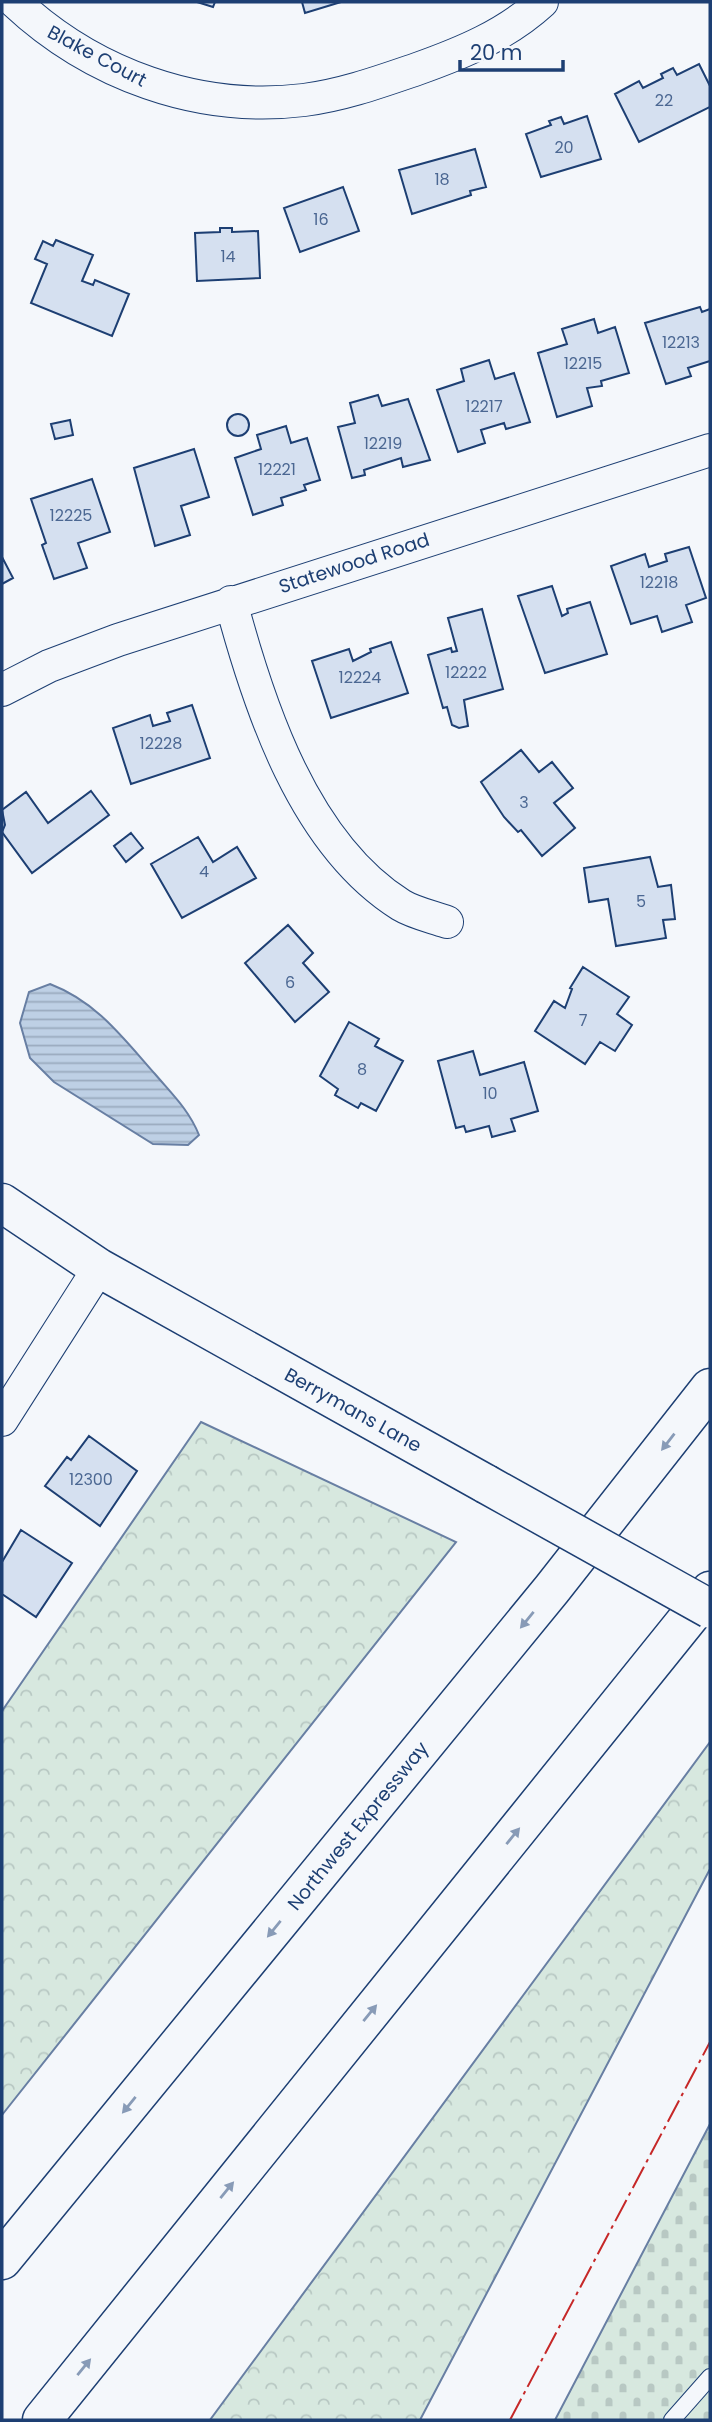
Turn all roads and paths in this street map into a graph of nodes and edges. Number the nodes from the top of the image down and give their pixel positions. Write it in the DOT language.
graph roads {
  1 [pos="15,2"];
  2 [pos="542,2"];
  3 [pos="710,450"];
  4 [pos="231,602"];
  5 [pos="2,690"];
  6 [pos="447,922"];
  7 [pos="2,1203"];
  8 [pos="99,1268"];
  9 [pos="710,1388"];
  10 [pos="2,1420"];
  11 [pos="710,1591"];
  12 [pos="710,1609"];
  13 [pos="2,2260"];
  14 [pos="710,2377"];
  15 [pos="42,2420"];
  16 [pos="673,2420"];
  1 -- 2 [label="street, Blake Court"];
  3 -- 4 [label="street, Statewood Road"];
  4 -- 5 [label="street, Statewood Road"];
  4 -- 6 [label="street"];
  7 -- 8 [label="main road, Berrymans Lane"];
  8 -- 10 [label="street"];
  8 -- 12 [label="main road, Berrymans Lane, bridge"];
  9 -- 13 [label="main road, Northwest Expressway, one-way"];
  15 -- 11 [label="main road, one-way"];
  14 -- 16 [label="lane"];
}
